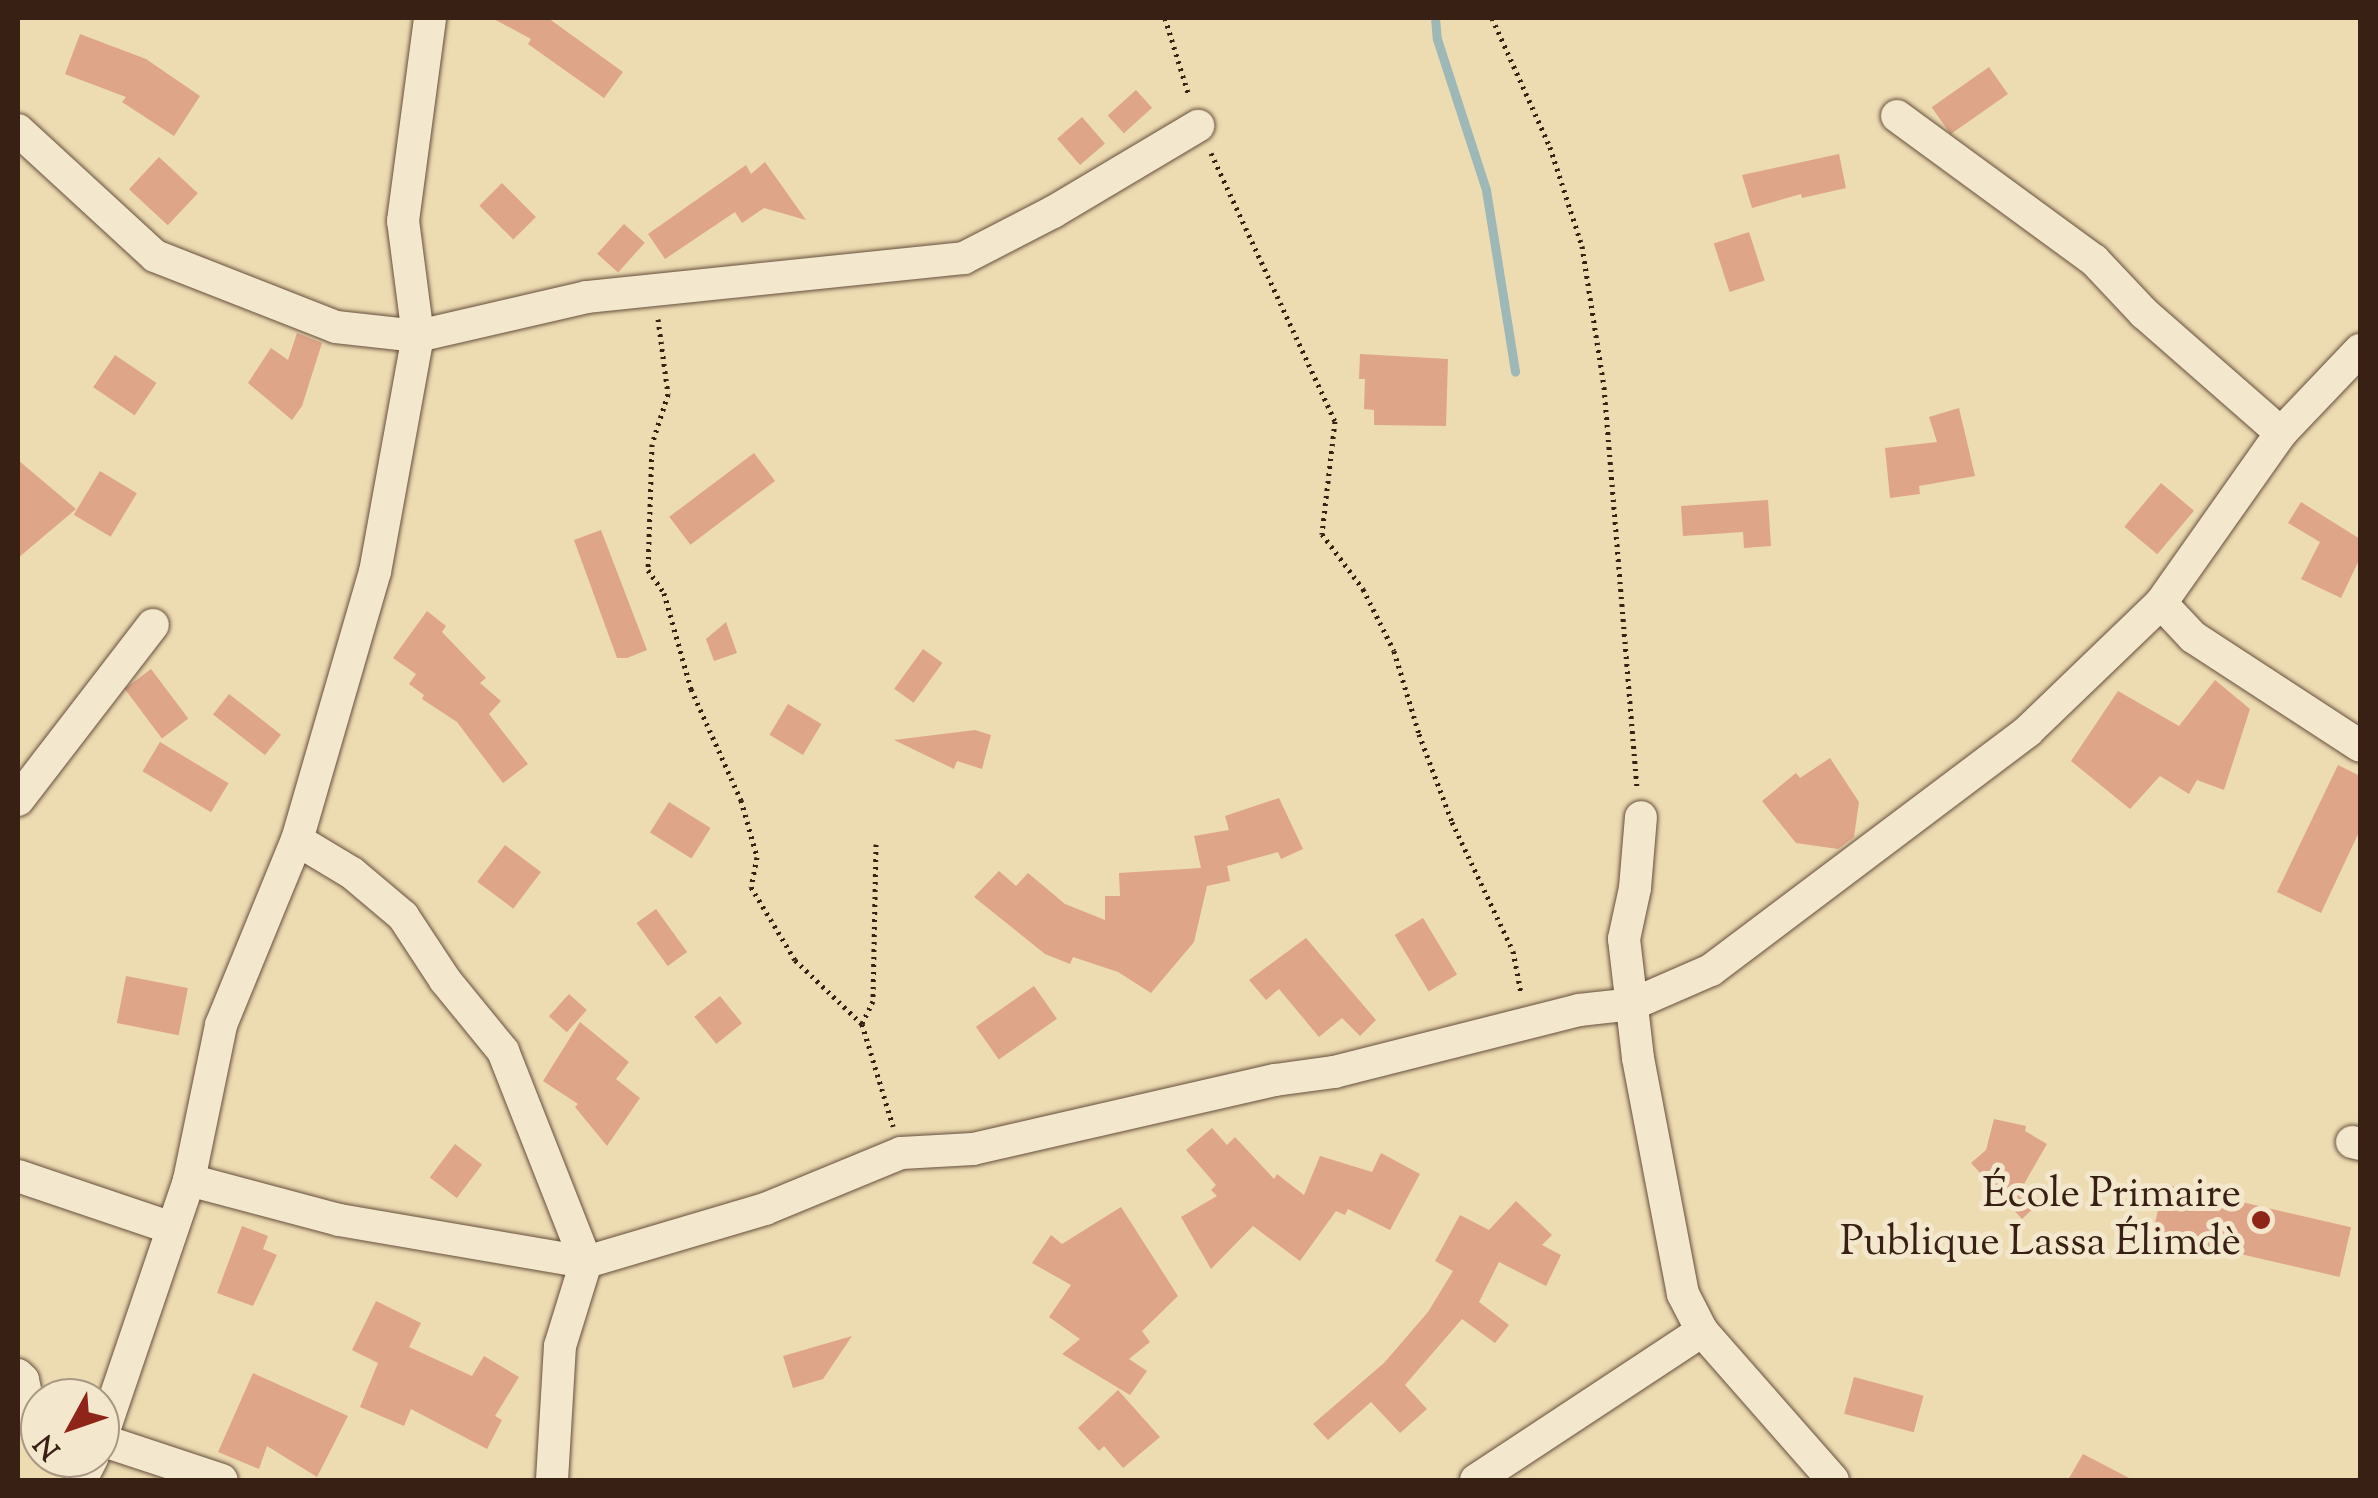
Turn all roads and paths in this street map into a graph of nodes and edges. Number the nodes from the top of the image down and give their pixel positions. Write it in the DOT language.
graph roads {
  1 [pos="430,18"];
  2 [pos="1165,18"];
  3 [pos="1492,18"];
  4 [pos="1897,116"];
  5 [pos="1198,126"];
  6 [pos="18,130"];
  7 [pos="654,291"];
  8 [pos="418,336"];
  9 [pos="2360,350"];
  10 [pos="2281,433"];
  11 [pos="2161,604"];
  12 [pos="153,625"];
  13 [pos="2360,746"];
  14 [pos="18,800"];
  15 [pos="1640,818"];
  16 [pos="298,840"];
  17 [pos="876,844"];
  18 [pos="1633,1004"];
  19 [pos="862,1024"];
  20 [pos="1519,1026"];
  21 [pos="901,1153"];
  22 [pos="18,1176"];
  23 [pos="189,1180"];
  24 [pos="172,1228"];
  25 [pos="586,1262"];
  26 [pos="1702,1330"];
  27 [pos="18,1375"];
  28 [pos="120,1384"];
  29 [pos="18,1417"];
  30 [pos="120,1447"];
  31 [pos="222,1480"];
  32 [pos="552,1480"];
  33 [pos="1476,1480"];
  34 [pos="1833,1480"];
  1 -- 8 [label="street"];
  2 -- 5 [label="path"];
  3 -- 15 [label="path"];
  4 -- 10 [label="street"];
  5 -- 7 [label="street"];
  5 -- 20 [label="path"];
  6 -- 8 [label="street"];
  7 -- 8 [label="street"];
  7 -- 19 [label="path"];
  8 -- 16 [label="street"];
  9 -- 10 [label="street"];
  10 -- 11 [label="street"];
  11 -- 13 [label="street"];
  11 -- 18 [label="street"];
  12 -- 14 [label="street"];
  15 -- 18 [label="street"];
  16 -- 23 [label="street"];
  16 -- 25 [label="street"];
  17 -- 19 [label="path"];
  18 -- 20 [label="street"];
  18 -- 26 [label="street"];
  19 -- 21 [label="path"];
  20 -- 21 [label="street"];
  21 -- 25 [label="street"];
  22 -- 24 [label="street"];
  23 -- 24 [label="street"];
  23 -- 25 [label="street"];
  24 -- 28 [label="street"];
  25 -- 32 [label="street"];
  26 -- 33 [label="street"];
  26 -- 34 [label="street"];
  27 -- 29 [label="street"];
  30 -- 31 [label="street"];
}
